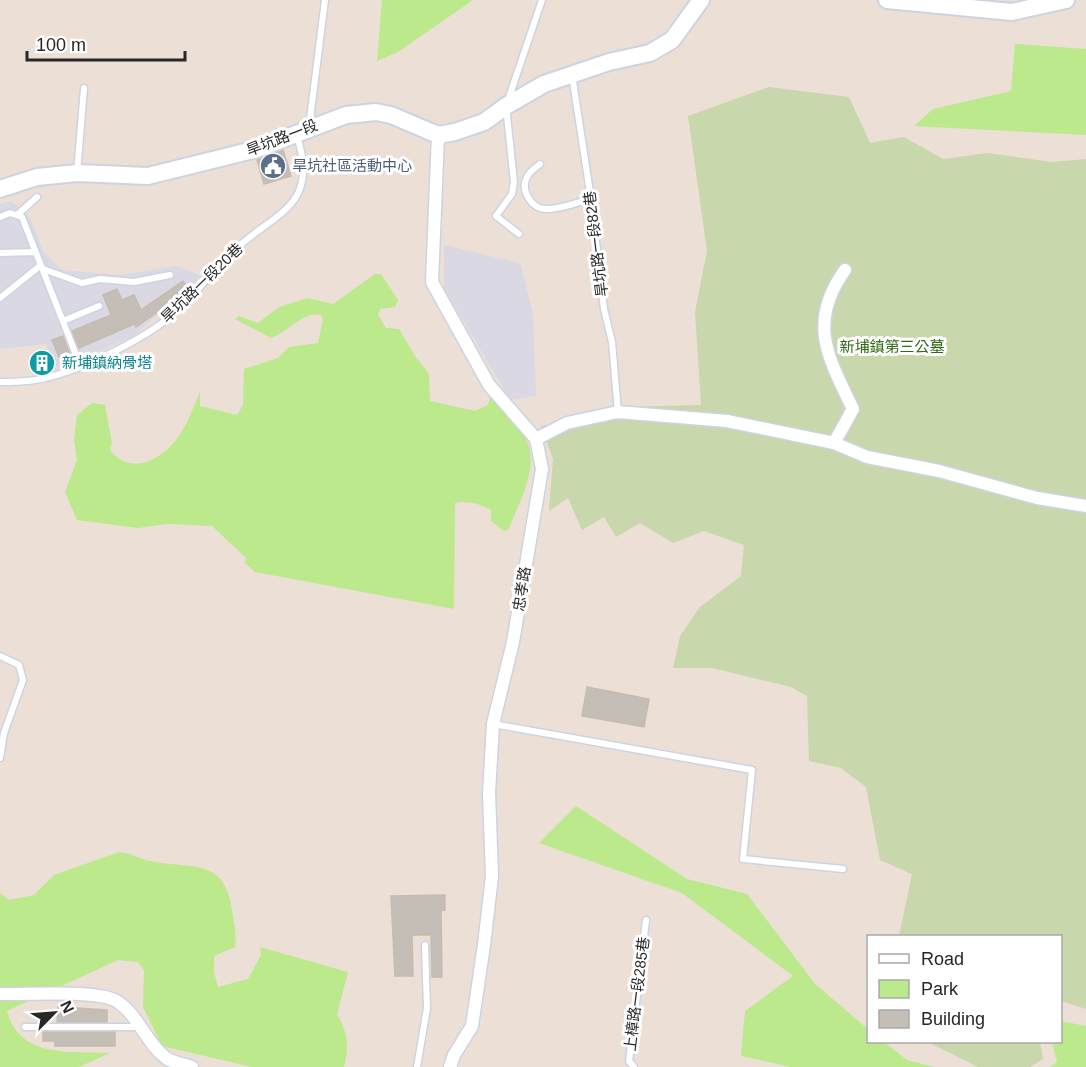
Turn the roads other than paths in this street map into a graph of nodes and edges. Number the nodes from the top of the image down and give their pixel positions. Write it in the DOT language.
graph roads {
  1 [pos="325,0"];
  2 [pos="542,0"];
  3 [pos="701,0"];
  4 [pos="887,0"];
  5 [pos="1066,0"];
  6 [pos="572,75"];
  7 [pos="84,88"];
  8 [pos="506,106"];
  9 [pos="302,130"];
  10 [pos="438,135"];
  11 [pos="540,164"];
  12 [pos="77,173"];
  13 [pos="0,189"];
  14 [pos="37,197"];
  15 [pos="591,199"];
  16 [pos="17,215"];
  17 [pos="0,217"];
  18 [pos="519,234"];
  19 [pos="36,252"];
  20 [pos="0,253"];
  21 [pos="42,267"];
  22 [pos="845,270"];
  23 [pos="170,275"];
  24 [pos="0,298"];
  25 [pos="99,306"];
  26 [pos="63,321"];
  27 [pos="80,365"];
  28 [pos="0,382"];
  29 [pos="618,412"];
  30 [pos="536,439"];
  31 [pos="834,443"];
  32 [pos="1086,506"];
  33 [pos="0,657"];
  34 [pos="493,724"];
  35 [pos="0,758"];
  36 [pos="843,869"];
  37 [pos="646,920"];
  38 [pos="425,945"];
  39 [pos="0,994"];
  40 [pos="25,1027"];
  41 [pos="141,1027"];
  42 [pos="192,1067"];
  43 [pos="417,1067"];
  44 [pos="450,1067"];
  45 [pos="634,1067"];
  1 -- 9 [label="lane"];
  2 -- 8 [label="lane"];
  3 -- 6 [label="street"];
  4 -- 5 [label="street"];
  6 -- 8 [label="street"];
  6 -- 15 [label="lane, 旱坑路一段82巷"];
  7 -- 12 [label="lane"];
  8 -- 10 [label="street"];
  8 -- 18 [label="lane"];
  9 -- 10 [label="street, 旱坑路一段"];
  9 -- 12 [label="street, 旱坑路一段"];
  9 -- 27 [label="lane, 旱坑路一段20巷"];
  10 -- 30 [label="street, 忠孝路"];
  11 -- 15 [label="lane"];
  12 -- 13 [label="street, 旱坑路一段"];
  14 -- 16 [label="lane"];
  15 -- 29 [label="lane, 旱坑路一段82巷"];
  16 -- 17 [label="lane"];
  16 -- 19 [label="lane"];
  19 -- 20 [label="lane"];
  19 -- 21 [label="lane"];
  21 -- 23 [label="lane"];
  21 -- 24 [label="lane"];
  21 -- 26 [label="lane"];
  22 -- 31 [label="street"];
  25 -- 26 [label="lane"];
  26 -- 27 [label="lane"];
  27 -- 28 [label="lane, 旱坑路一段20巷"];
  29 -- 30 [label="street"];
  29 -- 31 [label="street"];
  30 -- 34 [label="street, 忠孝路"];
  31 -- 32 [label="street"];
  33 -- 35 [label="lane"];
  34 -- 36 [label="lane"];
  34 -- 44 [label="street, 忠孝路"];
  37 -- 45 [label="lane, 上樟路一段285巷"];
  38 -- 43 [label="lane"];
  39 -- 41 [label="street"];
  40 -- 41 [label="lane"];
  41 -- 42 [label="street"];
}
